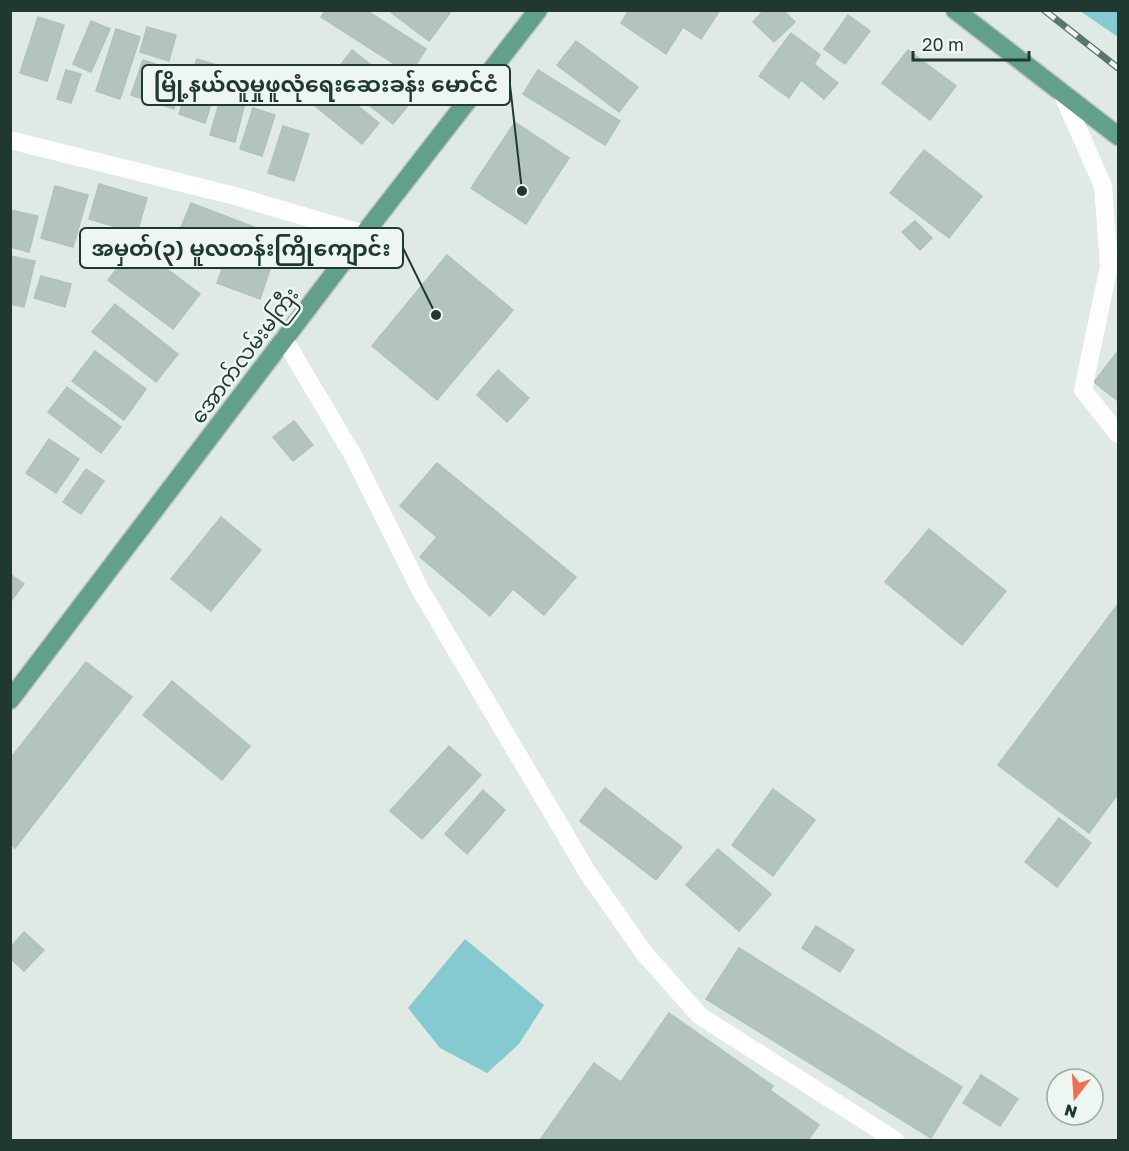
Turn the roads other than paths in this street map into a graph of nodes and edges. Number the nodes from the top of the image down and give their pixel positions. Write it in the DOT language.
graph roads {
  1 [pos="538,10"];
  2 [pos="955,10"];
  3 [pos="1062,93"];
  4 [pos="1119,136"];
  5 [pos="10,140"];
  6 [pos="364,234"];
  7 [pos="284,339"];
  8 [pos="1119,434"];
  9 [pos="10,700"];
  10 [pos="895,1140"];
  1 -- 6 [label="main road, အောက်လမ်းမကြီး"];
  2 -- 3 [label="main road"];
  3 -- 4 [label="main road"];
  3 -- 8 [label="street"];
  5 -- 6 [label="street"];
  6 -- 7 [label="main road, အောက်လမ်းမကြီး"];
  7 -- 9 [label="main road, အောက်လမ်းမကြီး"];
  7 -- 10 [label="street"];
}
